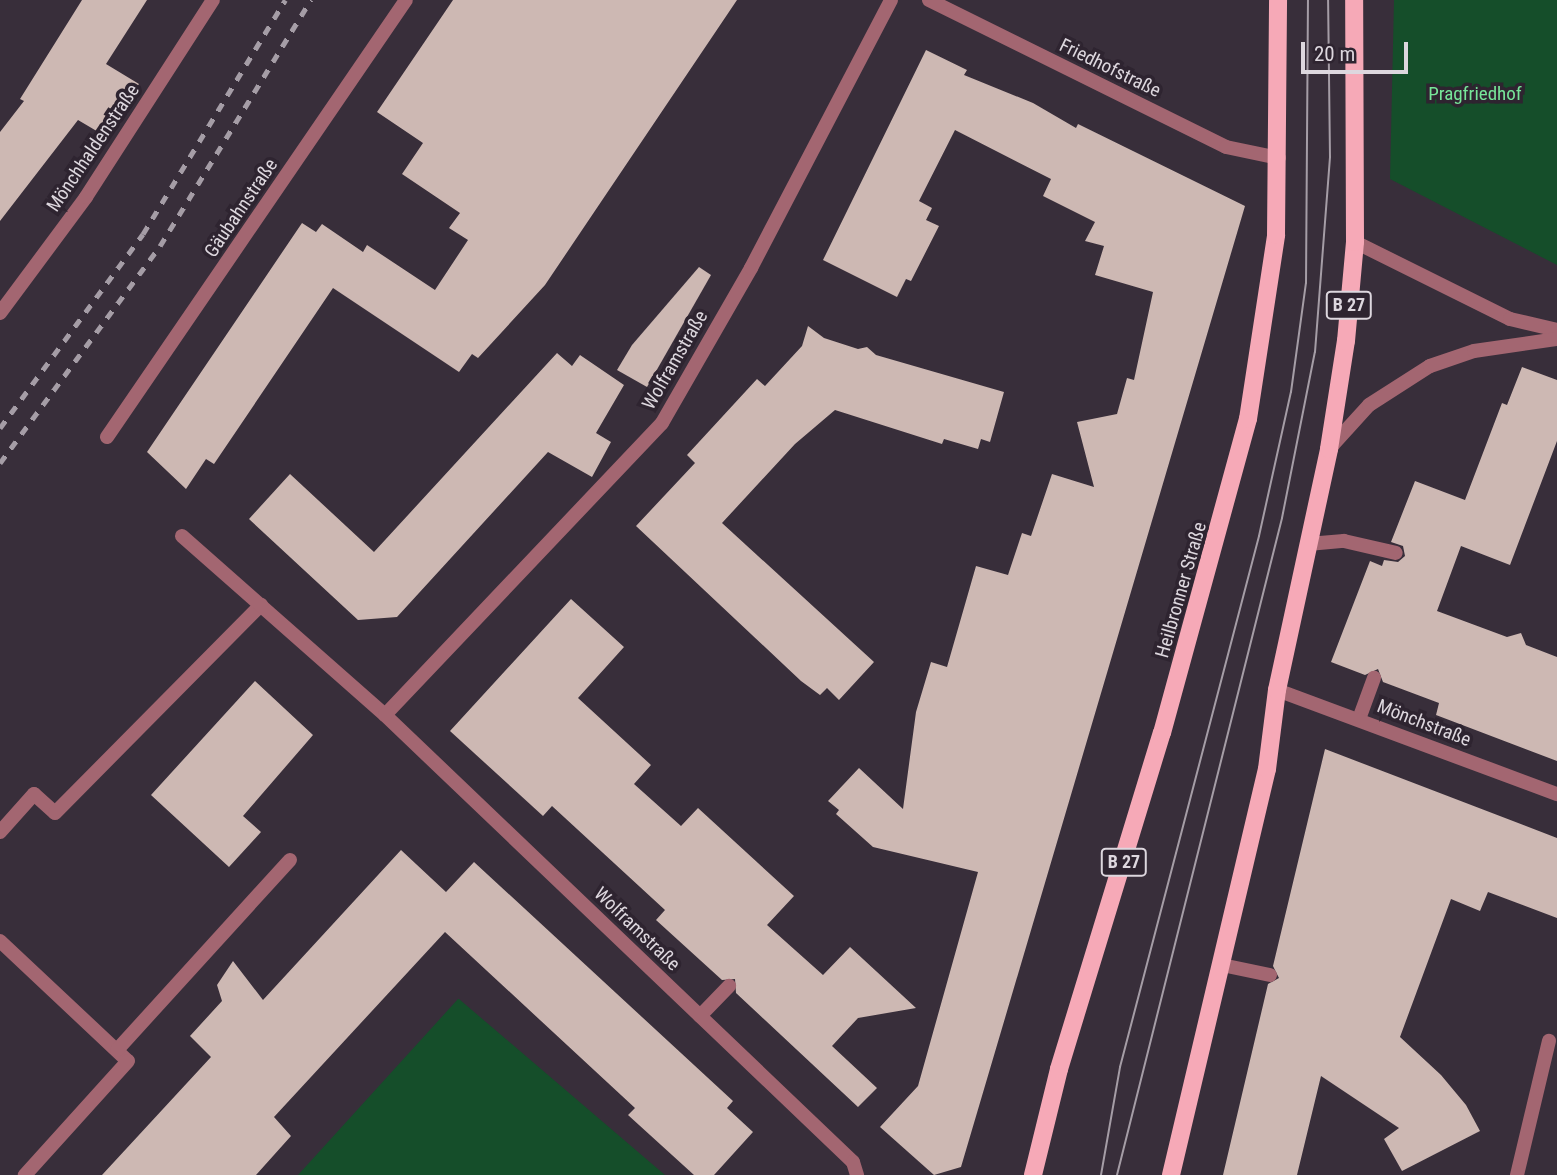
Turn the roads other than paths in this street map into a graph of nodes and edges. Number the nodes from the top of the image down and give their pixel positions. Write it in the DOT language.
graph roads {
  1 [pos="213,0"];
  2 [pos="406,0"];
  3 [pos="891,0"];
  4 [pos="929,0"];
  5 [pos="1279,0"];
  6 [pos="1354,0"];
  7 [pos="1279,158"];
  8 [pos="1355,242"];
  9 [pos="0,313"];
  10 [pos="1557,330"];
  11 [pos="1557,339"];
  12 [pos="107,437"];
  13 [pos="1329,449"];
  14 [pos="182,536"];
  15 [pos="1308,544"];
  16 [pos="1396,553"];
  17 [pos="261,605"];
  18 [pos="1374,678"];
  19 [pos="1277,690"];
  20 [pos="386,715"];
  21 [pos="1359,719"];
  22 [pos="1557,794"];
  23 [pos="0,832"];
  24 [pos="290,860"];
  25 [pos="0,941"];
  26 [pos="1222,965"];
  27 [pos="1270,975"];
  28 [pos="729,986"];
  29 [pos="699,1016"];
  30 [pos="1549,1041"];
  31 [pos="117,1050"];
  32 [pos="25,1175"];
  33 [pos="857,1175"];
  34 [pos="1033,1175"];
  35 [pos="1171,1175"];
  36 [pos="1517,1175"];
  1 -- 9 [label="street, Mönchhaldenstraße"];
  2 -- 12 [label="street, Gäubahnstraße"];
  3 -- 20 [label="street, Wolframstraße"];
  4 -- 7 [label="street, Friedhofstraße"];
  5 -- 7 [label="main road, Heilbronner Straße / B 27"];
  6 -- 8 [label="main road, B 27"];
  7 -- 34 [label="main road, Heilbronner Straße / B 27"];
  8 -- 10 [label="street"];
  8 -- 13 [label="main road, B 27"];
  11 -- 13 [label="street"];
  13 -- 15 [label="main road, B 27"];
  14 -- 17 [label="street, Wolframstraße"];
  15 -- 16 [label="street"];
  15 -- 19 [label="main road, B 27"];
  17 -- 20 [label="street, Wolframstraße"];
  17 -- 23 [label="street"];
  18 -- 21 [label="street"];
  19 -- 21 [label="street, Mönchstraße"];
  19 -- 26 [label="main road, B 27"];
  20 -- 29 [label="street, Wolframstraße"];
  21 -- 22 [label="street, Mönchstraße"];
  24 -- 31 [label="street"];
  25 -- 31 [label="street"];
  26 -- 27 [label="street"];
  26 -- 35 [label="main road, B 27"];
  28 -- 29 [label="street"];
  29 -- 33 [label="street, Wolframstraße"];
  30 -- 36 [label="street"];
  31 -- 32 [label="street"];
}
